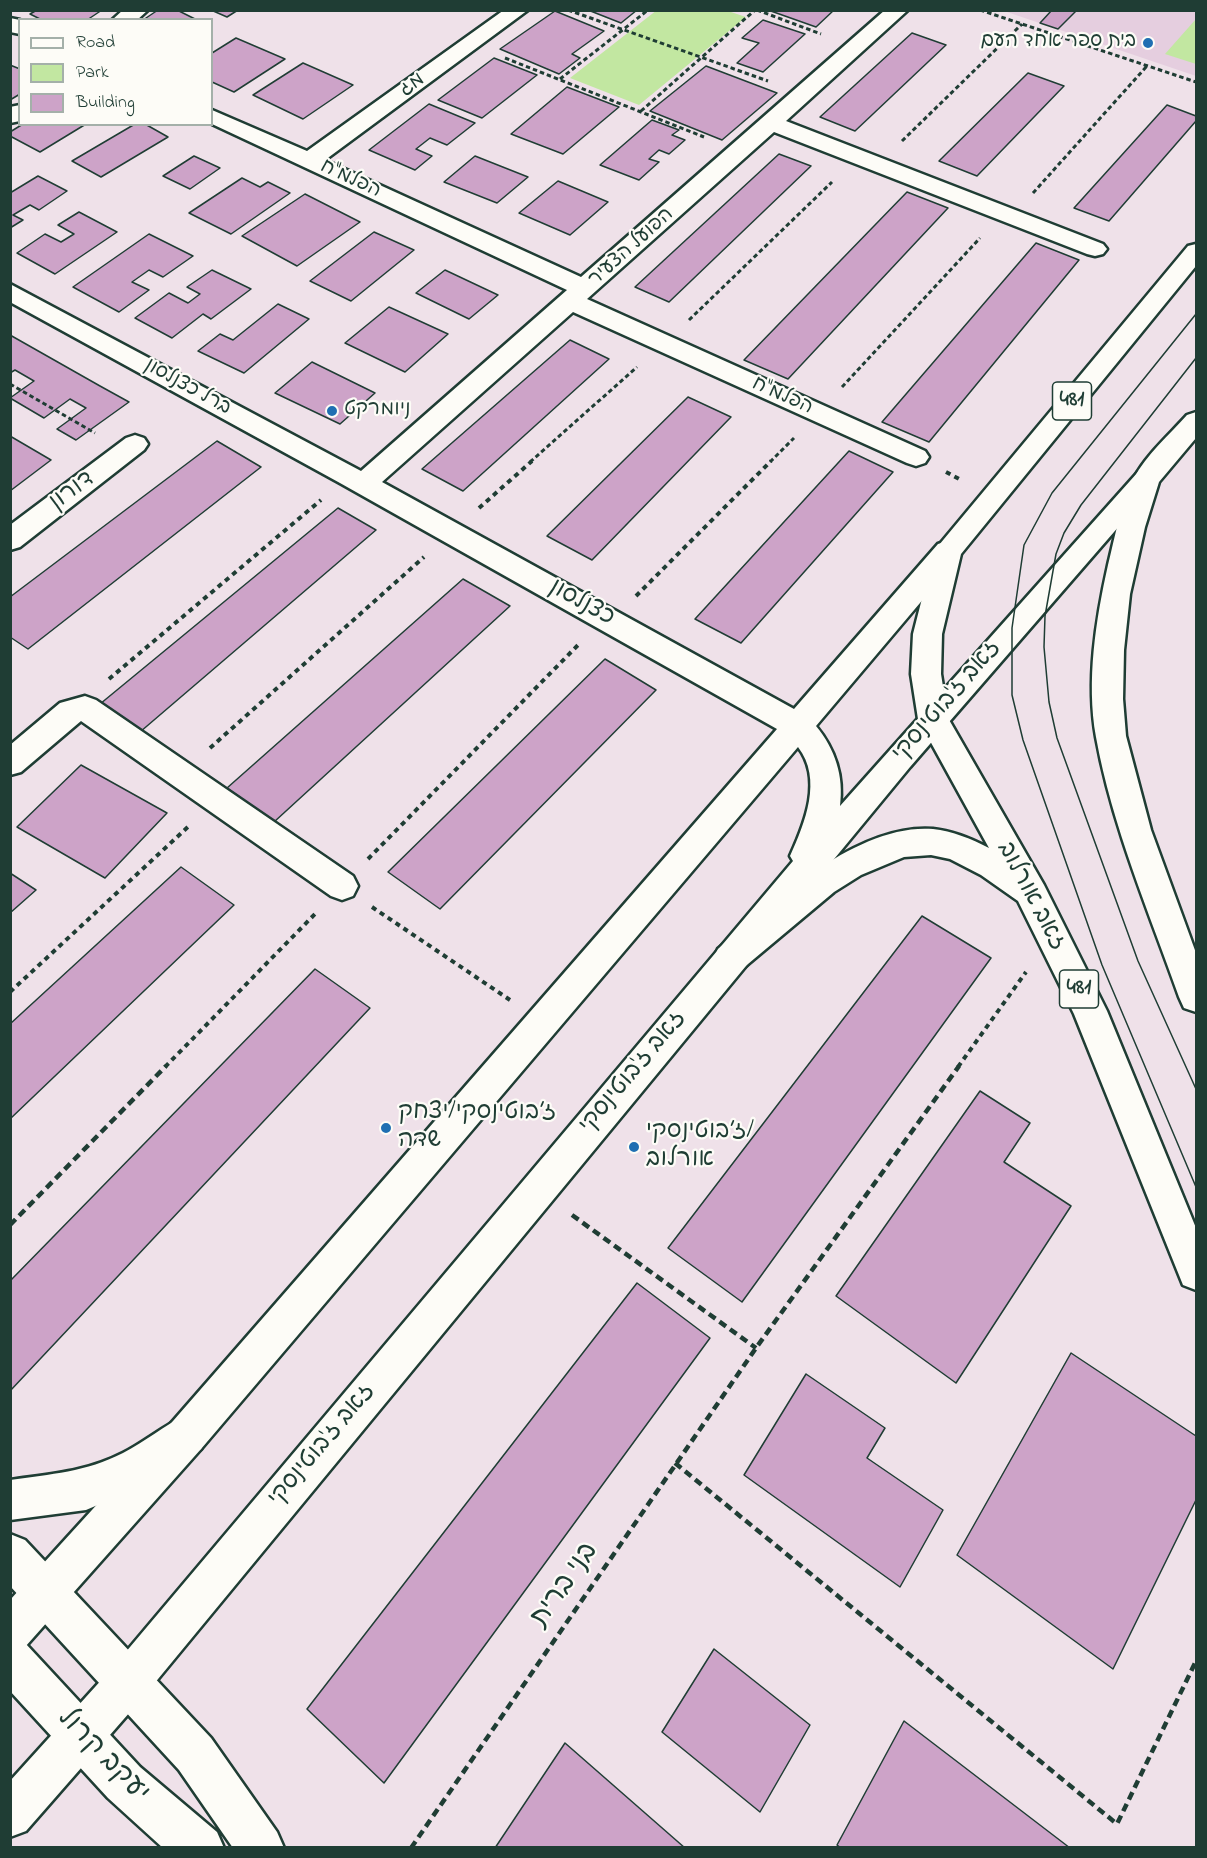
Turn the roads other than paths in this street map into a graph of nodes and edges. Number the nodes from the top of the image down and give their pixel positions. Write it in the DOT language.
graph roads {
  1 [pos="138,10"];
  2 [pos="518,10"];
  3 [pos="898,10"];
  4 [pos="125,18"];
  5 [pos="213,116"];
  6 [pos="772,123"];
  7 [pos="308,161"];
  8 [pos="1095,249"];
  9 [pos="1197,251"];
  10 [pos="10,292"];
  11 [pos="578,295"];
  12 [pos="1197,421"];
  13 [pos="131,448"];
  14 [pos="916,457"];
  15 [pos="1147,479"];
  16 [pos="356,480"];
  17 [pos="10,540"];
  18 [pos="948,551"];
  19 [pos="933,719"];
  20 [pos="798,726"];
  21 [pos="10,763"];
  22 [pos="342,886"];
  23 [pos="1032,895"];
  24 [pos="771,911"];
  25 [pos="729,959"];
  26 [pos="1197,997"];
  27 [pos="1197,1272"];
  28 [pos="187,1435"];
  29 [pos="10,1500"];
  30 [pos="10,1555"];
  31 [pos="46,1592"];
  32 [pos="10,1632"];
  33 [pos="10,1658"];
  34 [pos="129,1681"];
  35 [pos="81,1736"];
  36 [pos="10,1815"];
  37 [pos="201,1848"];
  38 [pos="261,1848"];
  1 -- 4 [label="street"];
  2 -- 7 [label="street, מג"];
  3 -- 6 [label="street, הפועל הצעיר"];
  5 -- 7 [label="street, הפלמ\"ח"];
  6 -- 8 [label="street"];
  6 -- 11 [label="street, הפועל הצעיר"];
  7 -- 11 [label="street, הפלמ\"ח"];
  9 -- 18 [label="street, 481"];
  10 -- 16 [label="street, ברל כצנלסון"];
  11 -- 14 [label="street, הפלמ\"ח"];
  11 -- 16 [label="street, הפועל הצעיר"];
  12 -- 15 [label="street, זאב ז'בוטינסקי"];
  13 -- 17 [label="street, דורון"];
  15 -- 19 [label="street, זאב ז'בוטינסקי"];
  15 -- 26 [label="street"];
  16 -- 20 [label="street, כצנלסון"];
  18 -- 19 [label="street, זאב אורלוב / 481"];
  18 -- 20 [label="street, 481"];
  19 -- 23 [label="street, זאב אורלוב / 481"];
  19 -- 24 [label="street, זאב ז'בוטינסקי"];
  20 -- 24 [label="street"];
  20 -- 28 [label="street"];
  21 -- 22 [label="street"];
  23 -- 25 [label="street"];
  23 -- 27 [label="street, זאב אורלוב / 481"];
  24 -- 25 [label="street, זאב ז'בוטינסקי"];
  25 -- 34 [label="street, זאב ז'בוטינסקי"];
  28 -- 29 [label="street"];
  28 -- 31 [label="street"];
  30 -- 31 [label="street"];
  31 -- 32 [label="street"];
  31 -- 34 [label="street"];
  33 -- 35 [label="street, יעקב קרול"];
  34 -- 35 [label="street, זאב ז'בוטינסקי"];
  34 -- 38 [label="street"];
  35 -- 36 [label="street, זאב ז'בוטינסקי"];
  35 -- 37 [label="street, יעקב קרול"];
}
